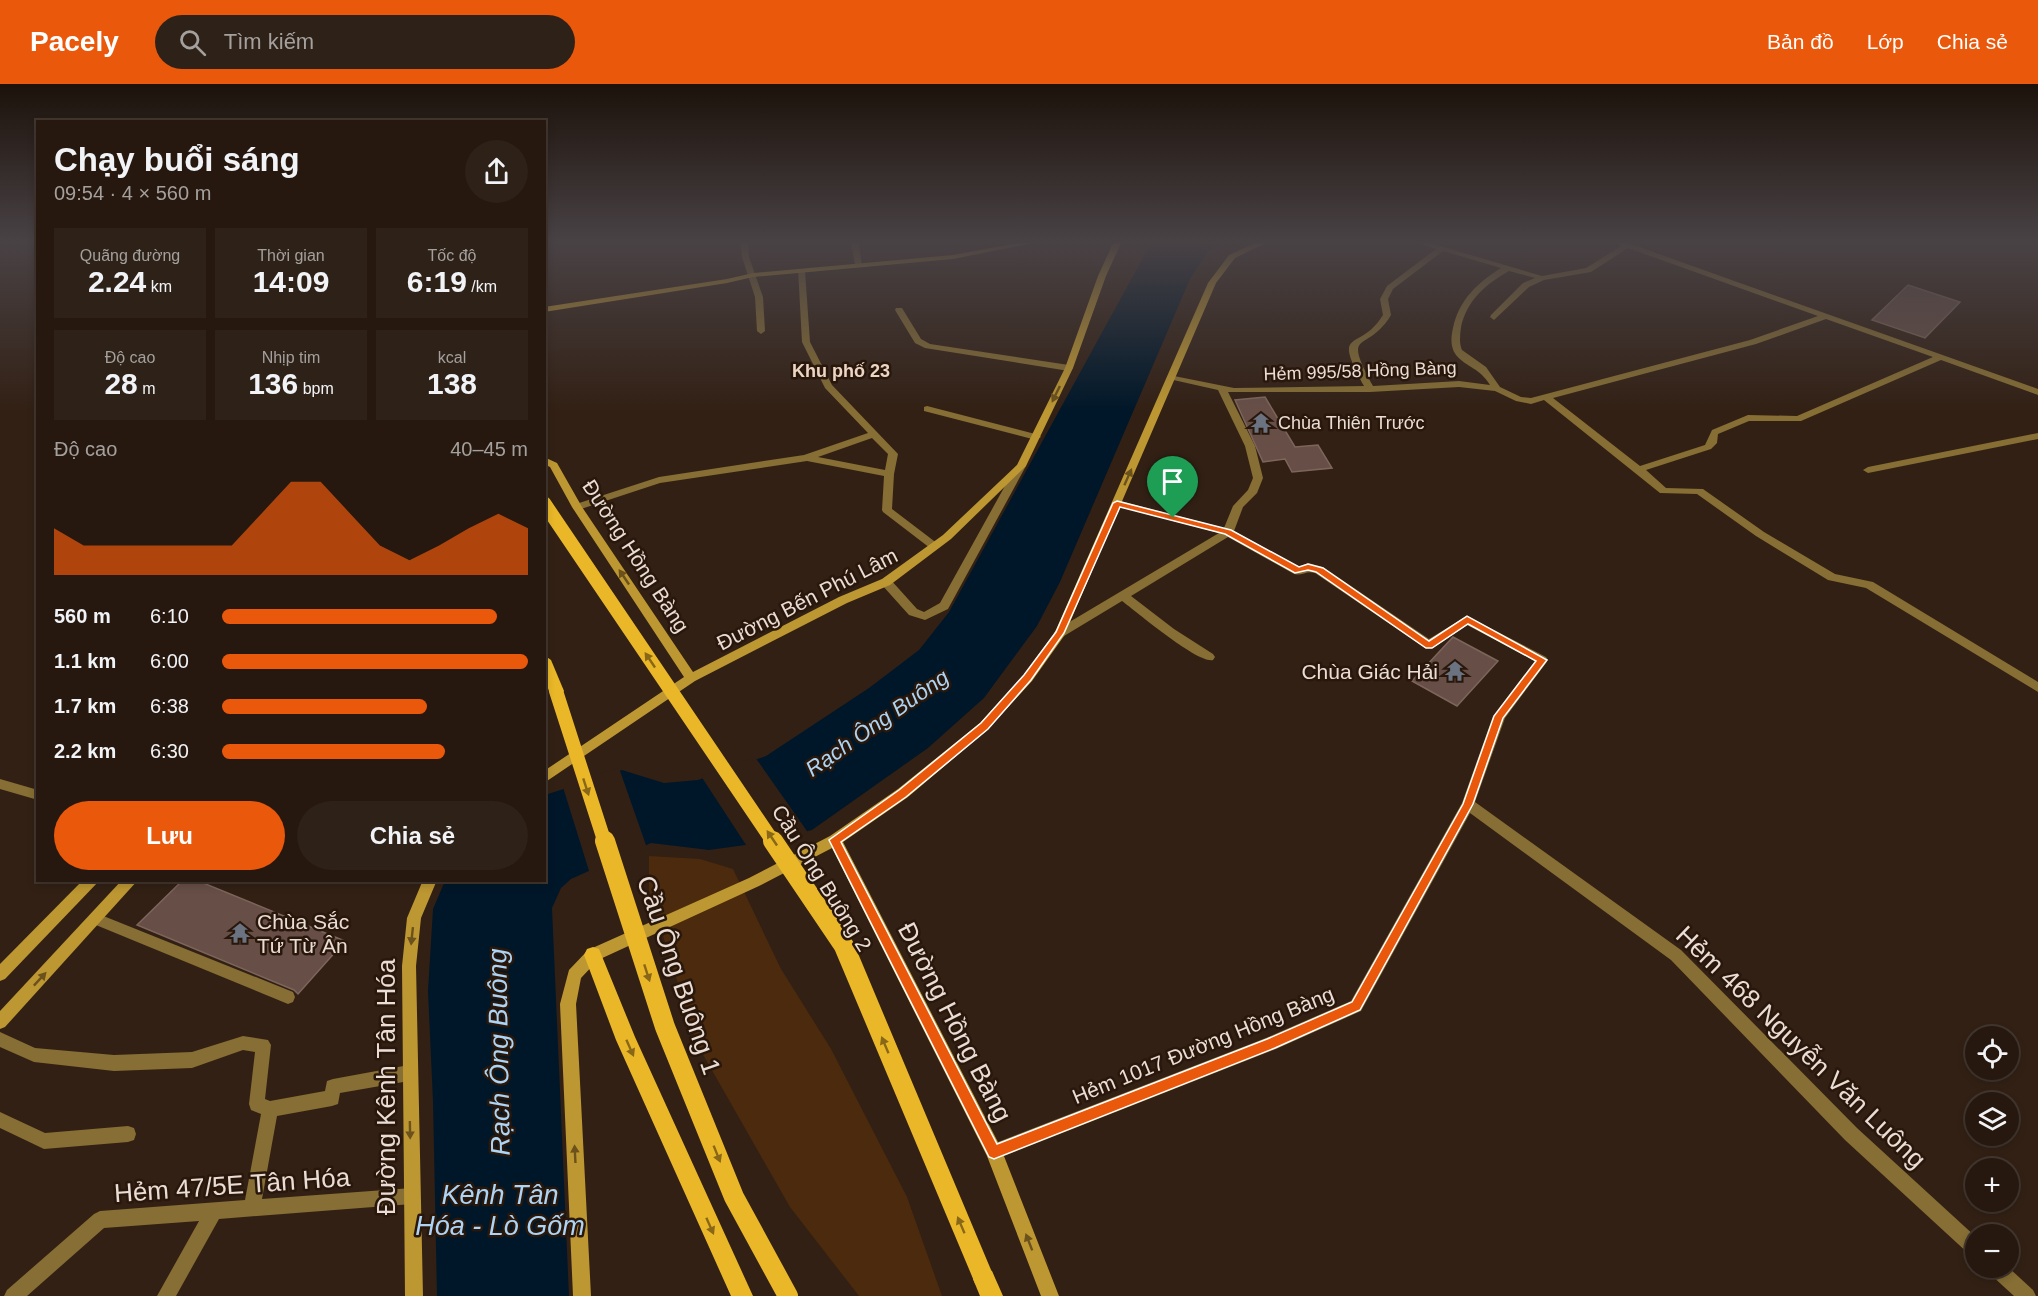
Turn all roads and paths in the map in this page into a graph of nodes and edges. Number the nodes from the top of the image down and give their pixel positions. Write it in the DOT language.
graph roads {
  1 [pos="610,300"];
  2 [pos="760,300"];
  3 [pos="803,300"];
  4 [pos="1094,300"];
  5 [pos="1205,300"];
  6 [pos="1384,300"];
  7 [pos="1468,300"];
  8 [pos="1511,300"];
  9 [pos="1778,300"];
  10 [pos="546,310"];
  11 [pos="899,310"];
  12 [pos="1824,316"];
  13 [pos="1494,317"];
  14 [pos="761,331"];
  15 [pos="1939,358"];
  16 [pos="1069,368"];
  17 [pos="1172,377"];
  18 [pos="1222,389"];
  19 [pos="1370,389"];
  20 [pos="1497,389"];
  21 [pos="2038,392"];
  22 [pos="1547,398"];
  23 [pos="927,409"];
  24 [pos="872,435"];
  25 [pos="2038,436"];
  26 [pos="1036,437"];
  27 [pos="806,458"];
  28 [pos="546,461"];
  29 [pos="1021,466"];
  30 [pos="1640,469"];
  31 [pos="1868,470"];
  32 [pos="889,474"];
  33 [pos="1117,503"];
  34 [pos="546,506"];
  35 [pos="577,507"];
  36 [pos="1228,532"];
  37 [pos="934,546"];
  38 [pos="886,582"];
  39 [pos="1124,596"];
  40 [pos="1060,633"];
  41 [pos="1209,657"];
  42 [pos="546,668"];
  43 [pos="691,678"];
  44 [pos="550,685"];
  45 [pos="2038,688"];
  46 [pos="546,773"];
  47 [pos="0,784"];
  48 [pos="36,794"];
  49 [pos="1468,804"];
  50 [pos="835,840"];
  51 [pos="91,882"];
  52 [pos="129,882"];
  53 [pos="429,882"];
  54 [pos="96,919"];
  55 [pos="592,955"];
  56 [pos="0,974"];
  57 [pos="288,996"];
  58 [pos="0,1022"];
  59 [pos="0,1039"];
  60 [pos="409,1073"];
  61 [pos="270,1109"];
  62 [pos="0,1120"];
  63 [pos="128,1134"];
  64 [pos="994,1152"];
  65 [pos="412,1196"];
  66 [pos="252,1208"];
  67 [pos="214,1212"];
  68 [pos="1965,1239"];
  69 [pos="2007,1278"];
  70 [pos="988,1287"];
  71 [pos="14,1296"];
  72 [pos="166,1296"];
  73 [pos="414,1296"];
  74 [pos="582,1296"];
  75 [pos="742,1296"];
  76 [pos="788,1296"];
  77 [pos="1050,1296"];
  78 [pos="2027,1296"];
  1 -- 10 [label="street"];
  2 -- 14 [label="street"];
  3 -- 24 [label="street"];
  4 -- 16 [label="street, Đường Bến Phú Lâm"];
  5 -- 17 [label="street"];
  6 -- 19 [label="street"];
  7 -- 20 [label="street"];
  8 -- 13 [label="street"];
  9 -- 12 [label="street"];
  11 -- 16 [label="street"];
  12 -- 15 [label="street"];
  12 -- 22 [label="street, Hẻm 995/58 Hồng Bàng"];
  15 -- 21 [label="street"];
  15 -- 30 [label="street"];
  16 -- 26 [label="street, Đường Bến Phú Lâm, one-way"];
  17 -- 18 [label="street, Hẻm 995/58 Hồng Bàng"];
  33 -- 17 [label="street, one-way"];
  18 -- 19 [label="street, Hẻm 995/58 Hồng Bàng"];
  18 -- 36 [label="street"];
  19 -- 20 [label="street, Hẻm 995/58 Hồng Bàng"];
  20 -- 22 [label="street, Hẻm 995/58 Hồng Bàng"];
  22 -- 30 [label="street"];
  23 -- 26 [label="street"];
  24 -- 27 [label="street"];
  24 -- 32 [label="street"];
  25 -- 31 [label="street"];
  26 -- 29 [label="street, Đường Bến Phú Lâm"];
  27 -- 32 [label="street"];
  27 -- 35 [label="street"];
  28 -- 35 [label="street, Đường Hồng Bàng"];
  29 -- 37 [label="street, Đường Bến Phú Lâm"];
  29 -- 38 [label="street"];
  30 -- 45 [label="street"];
  32 -- 37 [label="street"];
  33 -- 36 [label="street"];
  33 -- 40 [label="street"];
  70 -- 34 [label="main road, Cầu Ông Buông 2, one-way, bridge"];
  43 -- 35 [label="street, Đường Hồng Bàng, one-way"];
  36 -- 39 [label="street"];
  36 -- 49 [label="street, Hẻm 1017 Đường Hồng Bàng"];
  37 -- 38 [label="street, Đường Bến Phú Lâm"];
  38 -- 43 [label="street, Đường Bến Phú Lâm"];
  39 -- 40 [label="street"];
  39 -- 41 [label="street"];
  40 -- 50 [label="street"];
  42 -- 44 [label="main road, Cầu Ông Buông 1"];
  43 -- 46 [label="street, Đường Bến Phú Lâm"];
  44 -- 76 [label="main road, Cầu Ông Buông 1, one-way, bridge"];
  47 -- 48 [label="street"];
  49 -- 64 [label="street, Hẻm 1017 Đường Hồng Bàng"];
  49 -- 68 [label="street, Hẻm 468 Nguyễn Văn Luông"];
  50 -- 55 [label="street"];
  50 -- 64 [label="street, Đường Hồng Bàng"];
  51 -- 56 [label="street"];
  52 -- 54 [label="street"];
  53 -- 60 [label="street, Đường Kênh Tân Hóa, one-way"];
  54 -- 57 [label="street"];
  58 -- 54 [label="street, one-way"];
  74 -- 55 [label="street, one-way"];
  55 -- 75 [label="main road, one-way"];
  59 -- 61 [label="street"];
  60 -- 61 [label="street"];
  60 -- 65 [label="street, Đường Kênh Tân Hóa, one-way"];
  61 -- 66 [label="street"];
  62 -- 63 [label="street"];
  77 -- 64 [label="street, Đường Hồng Bàng, one-way"];
  65 -- 66 [label="street, Hẻm 47/5E Tân Hóa"];
  65 -- 73 [label="street, Đường Kênh Tân Hóa"];
  66 -- 67 [label="street, Hẻm 47/5E Tân Hóa"];
  67 -- 71 [label="street, Hẻm 47/5E Tân Hóa"];
  67 -- 72 [label="street"];
  69 -- 78 [label="street"];
}
